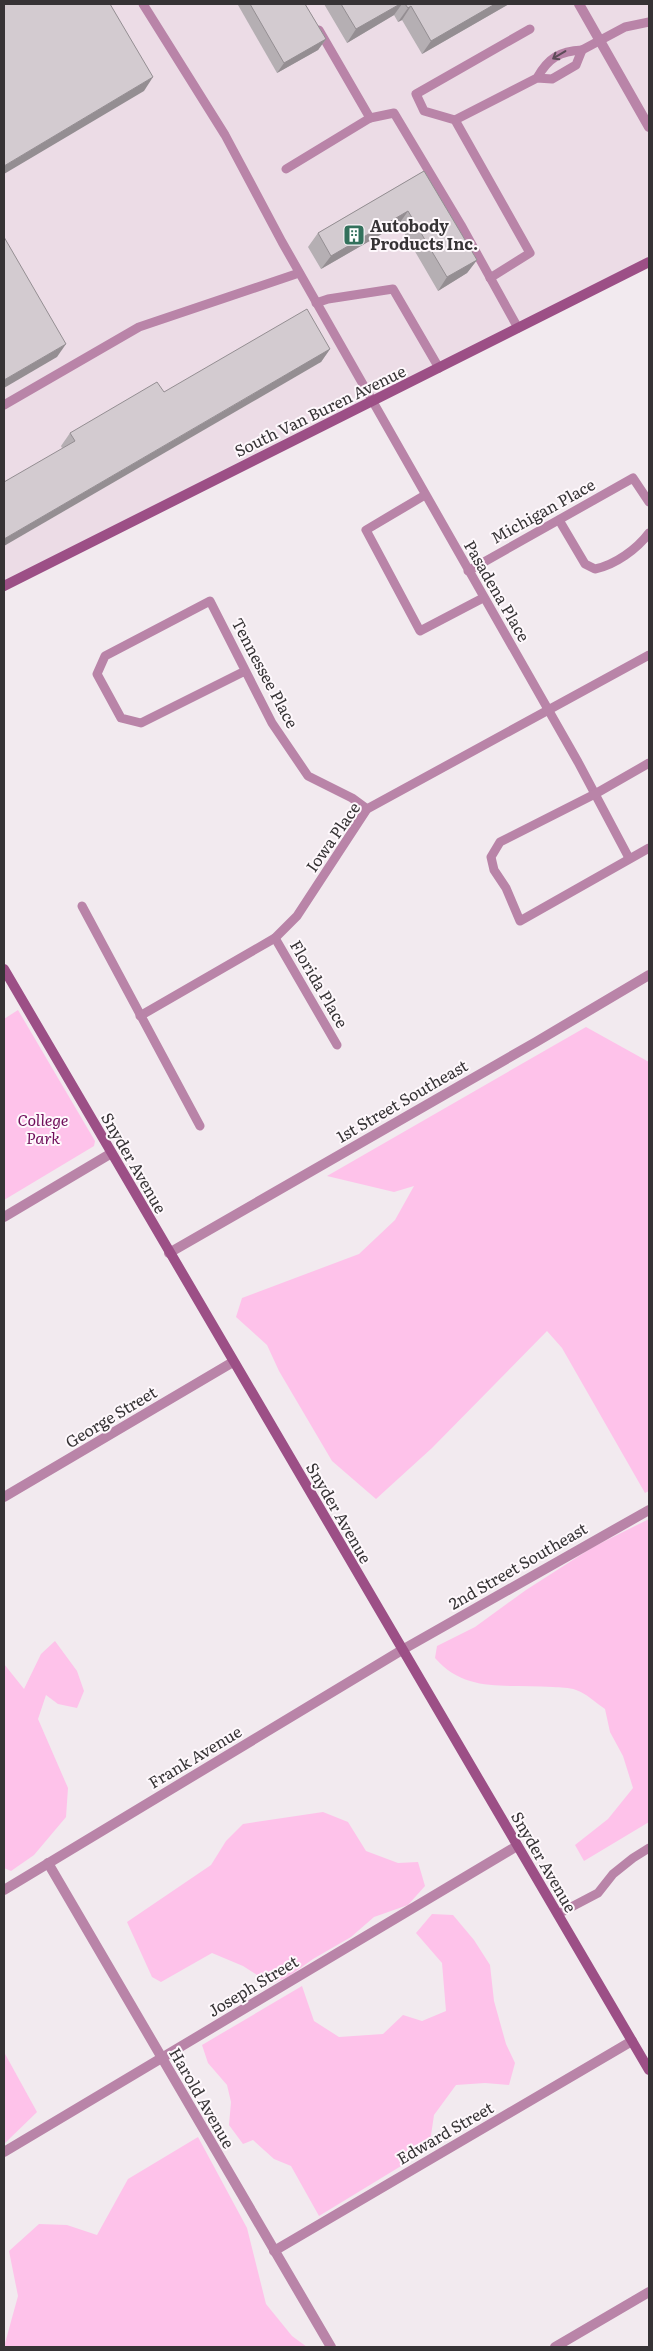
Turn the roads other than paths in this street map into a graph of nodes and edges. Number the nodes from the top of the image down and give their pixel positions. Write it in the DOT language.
graph roads {
  1 [pos="143,4"];
  2 [pos="579,4"];
  3 [pos="313,20"];
  4 [pos="649,22"];
  5 [pos="530,29"];
  6 [pos="600,41"];
  7 [pos="582,50"];
  8 [pos="537,78"];
  9 [pos="370,118"];
  10 [pos="455,120"];
  11 [pos="649,127"];
  12 [pos="286,169"];
  13 [pos="649,262"];
  14 [pos="299,273"];
  15 [pos="490,278"];
  16 [pos="316,303"];
  17 [pos="518,328"];
  18 [pos="439,368"];
  19 [pos="372,402"];
  20 [pos="4,405"];
  21 [pos="425,494"];
  22 [pos="649,502"];
  23 [pos="559,520"];
  24 [pos="649,533"];
  25 [pos="468,571"];
  26 [pos="4,586"];
  27 [pos="483,598"];
  28 [pos="649,654"];
  29 [pos="245,671"];
  30 [pos="548,711"];
  31 [pos="649,763"];
  32 [pos="595,794"];
  33 [pos="367,809"];
  34 [pos="649,848"];
  35 [pos="630,858"];
  36 [pos="82,906"];
  37 [pos="275,938"];
  38 [pos="4,969"];
  39 [pos="649,975"];
  40 [pos="140,1016"];
  41 [pos="337,1045"];
  42 [pos="200,1126"];
  43 [pos="110,1154"];
  44 [pos="4,1217"];
  45 [pos="168,1252"];
  46 [pos="233,1362"];
  47 [pos="4,1497"];
  48 [pos="649,1510"];
  49 [pos="402,1650"];
  50 [pos="517,1846"];
  51 [pos="649,1848"];
  52 [pos="48,1863"];
  53 [pos="4,1890"];
  54 [pos="558,1914"];
  55 [pos="632,2041"];
  56 [pos="161,2058"];
  57 [pos="649,2070"];
  58 [pos="4,2152"];
  59 [pos="274,2251"];
  60 [pos="649,2292"];
  61 [pos="331,2347"];
  62 [pos="554,2347"];
  1 -- 14 [label="lane, Pasadena Place"];
  2 -- 6 [label="street"];
  3 -- 9 [label="lane"];
  4 -- 6 [label="lane"];
  5 -- 10 [label="lane"];
  6 -- 7 [label="lane"];
  6 -- 11 [label="street"];
  7 -- 8 [label="lane, one-way"];
  7 -- 8 [label="lane"];
  8 -- 10 [label="lane"];
  9 -- 12 [label="lane"];
  9 -- 15 [label="lane"];
  10 -- 15 [label="lane"];
  13 -- 17 [label="main road, South Van Buren Avenue"];
  14 -- 16 [label="lane, Pasadena Place"];
  14 -- 20 [label="lane"];
  15 -- 17 [label="lane"];
  16 -- 18 [label="lane"];
  16 -- 19 [label="lane, Pasadena Place"];
  17 -- 18 [label="main road, South Van Buren Avenue"];
  18 -- 19 [label="main road, South Van Buren Avenue"];
  19 -- 21 [label="lane, Pasadena Place"];
  19 -- 26 [label="main road, South Van Buren Avenue"];
  21 -- 25 [label="lane, Pasadena Place"];
  21 -- 27 [label="lane"];
  22 -- 23 [label="lane, Michigan Place"];
  23 -- 24 [label="lane"];
  23 -- 25 [label="lane, Michigan Place"];
  25 -- 27 [label="lane, Pasadena Place"];
  27 -- 30 [label="lane, Pasadena Place"];
  28 -- 30 [label="lane, Iowa Place"];
  29 -- 29 [label="lane, Tennessee Place"];
  29 -- 33 [label="lane, Tennessee Place"];
  30 -- 32 [label="lane, Pasadena Place"];
  30 -- 33 [label="lane, Iowa Place"];
  31 -- 32 [label="lane"];
  32 -- 35 [label="lane, Pasadena Place"];
  32 -- 35 [label="lane"];
  33 -- 37 [label="lane, Iowa Place"];
  34 -- 35 [label="lane"];
  36 -- 40 [label="lane"];
  37 -- 40 [label="lane, Iowa Place"];
  37 -- 41 [label="lane, Florida Place"];
  38 -- 43 [label="main road, Snyder Avenue"];
  39 -- 45 [label="street, 1st Street Southeast"];
  40 -- 42 [label="lane"];
  43 -- 44 [label="street"];
  43 -- 45 [label="main road, Snyder Avenue"];
  45 -- 46 [label="main road, Snyder Avenue"];
  46 -- 47 [label="street, George Street"];
  46 -- 49 [label="main road, Snyder Avenue"];
  48 -- 49 [label="street, 2nd Street Southeast"];
  49 -- 50 [label="main road, Snyder Avenue"];
  49 -- 52 [label="street, Frank Avenue"];
  50 -- 54 [label="main road, Snyder Avenue"];
  50 -- 56 [label="street, Joseph Street"];
  51 -- 54 [label="lane"];
  52 -- 53 [label="street, Frank Avenue"];
  52 -- 56 [label="street, Harold Avenue"];
  54 -- 55 [label="main road, Snyder Avenue"];
  55 -- 57 [label="main road, Snyder Avenue"];
  55 -- 59 [label="street, Edward Street"];
  56 -- 58 [label="street, Joseph Street"];
  56 -- 59 [label="street, Harold Avenue"];
  59 -- 61 [label="street, Harold Avenue"];
  60 -- 62 [label="street"];
}
